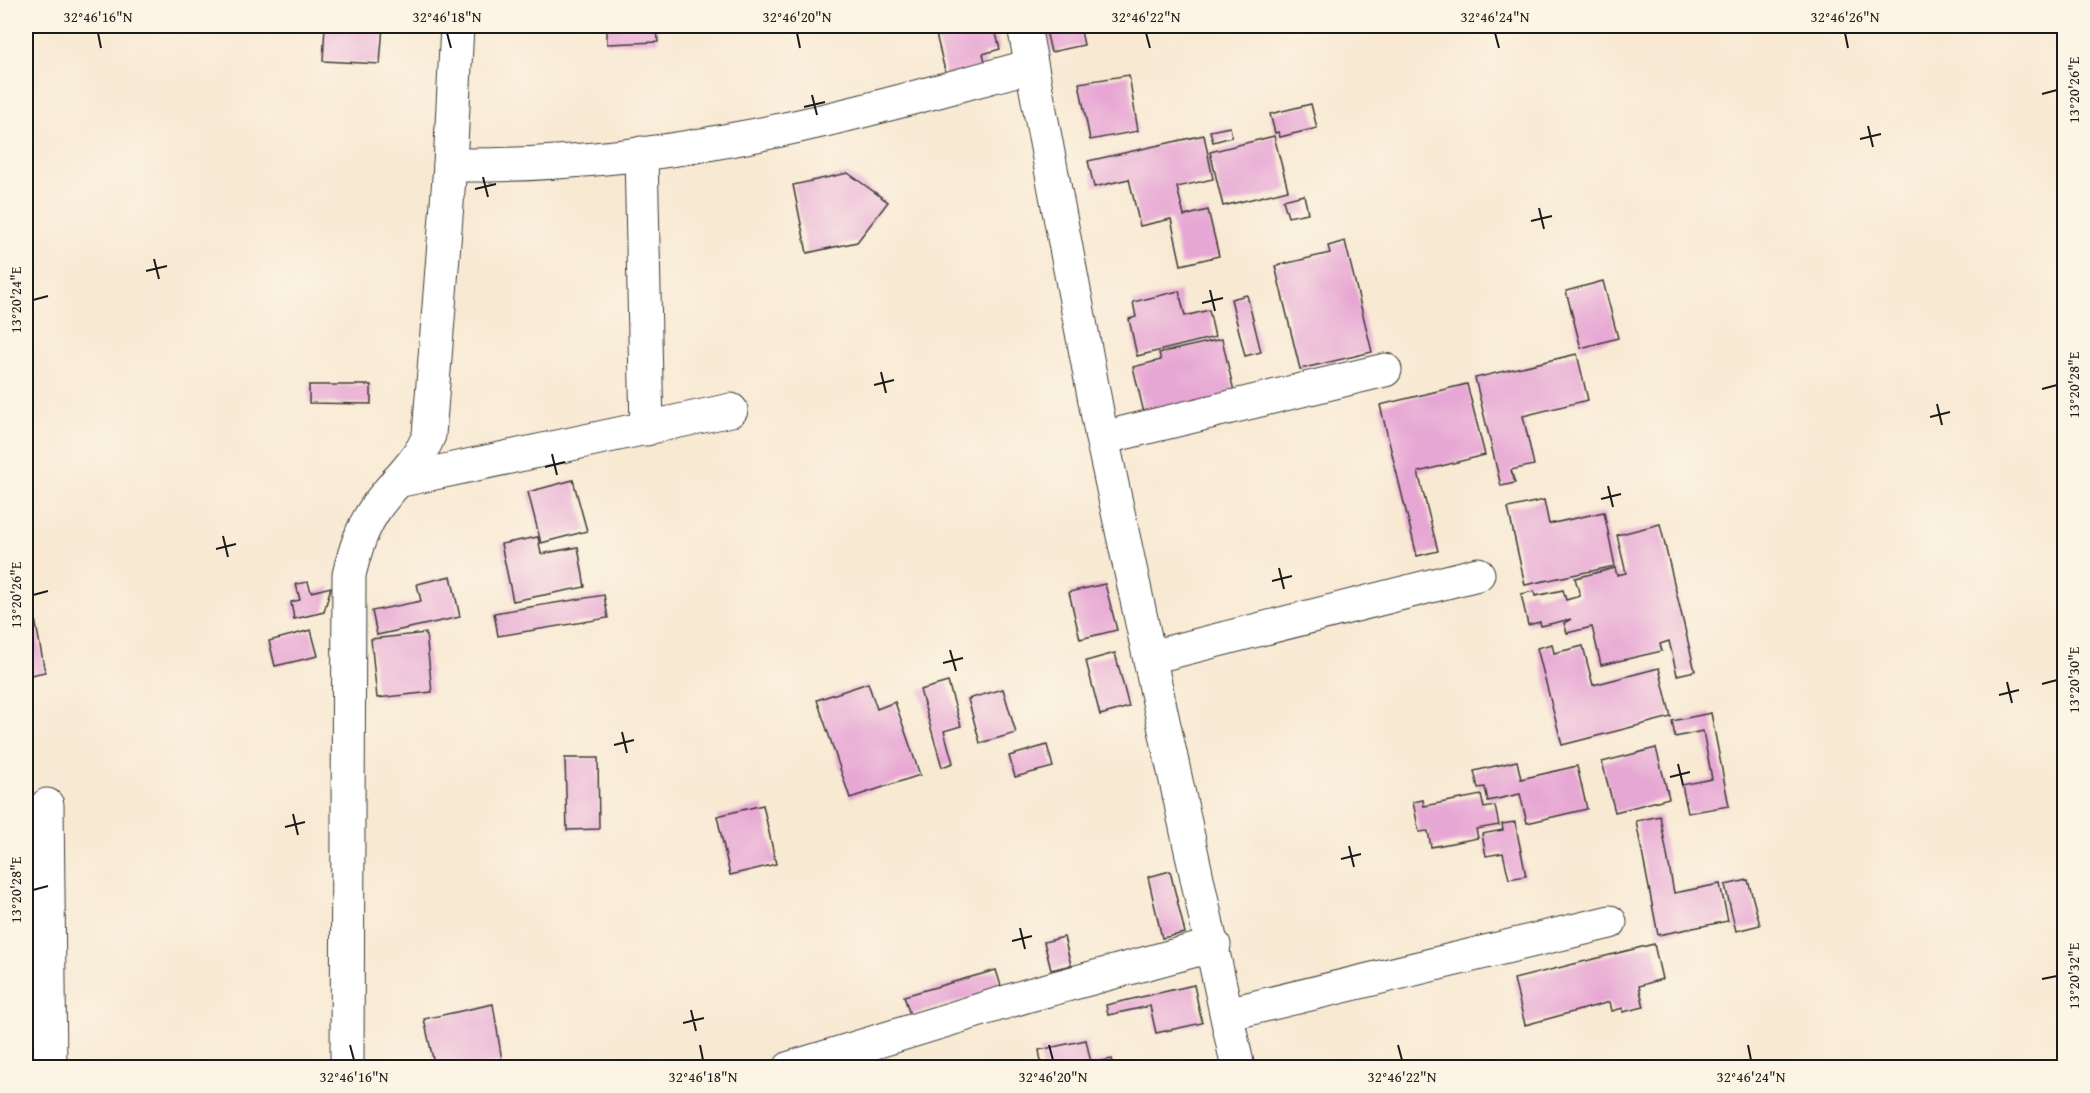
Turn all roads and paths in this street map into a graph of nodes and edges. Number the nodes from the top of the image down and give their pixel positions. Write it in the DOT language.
graph roads {
  1 [pos="457,26"];
  2 [pos="1024,26"];
  3 [pos="1031,66"];
  4 [pos="641,153"];
  5 [pos="450,165"];
  6 [pos="1386,370"];
  7 [pos="731,410"];
  8 [pos="647,429"];
  9 [pos="1102,438"];
  10 [pos="397,481"];
  11 [pos="1478,574"];
  12 [pos="1151,657"];
  13 [pos="47,805"];
  14 [pos="1610,922"];
  15 [pos="1214,945"];
  16 [pos="1227,1014"];
  17 [pos="50,1068"];
  18 [pos="347,1068"];
  19 [pos="790,1068"];
  20 [pos="1238,1068"];
  1 -- 5 [label="street"];
  2 -- 3 [label="street"];
  3 -- 4 [label="street"];
  3 -- 9 [label="street"];
  4 -- 5 [label="street"];
  4 -- 8 [label="street"];
  5 -- 10 [label="street"];
  6 -- 9 [label="street"];
  7 -- 8 [label="street"];
  8 -- 10 [label="street"];
  9 -- 12 [label="street"];
  10 -- 18 [label="street"];
  11 -- 12 [label="street"];
  12 -- 15 [label="street"];
  13 -- 17 [label="street"];
  14 -- 16 [label="street"];
  15 -- 16 [label="street"];
  15 -- 19 [label="street"];
  16 -- 20 [label="street"];
}
